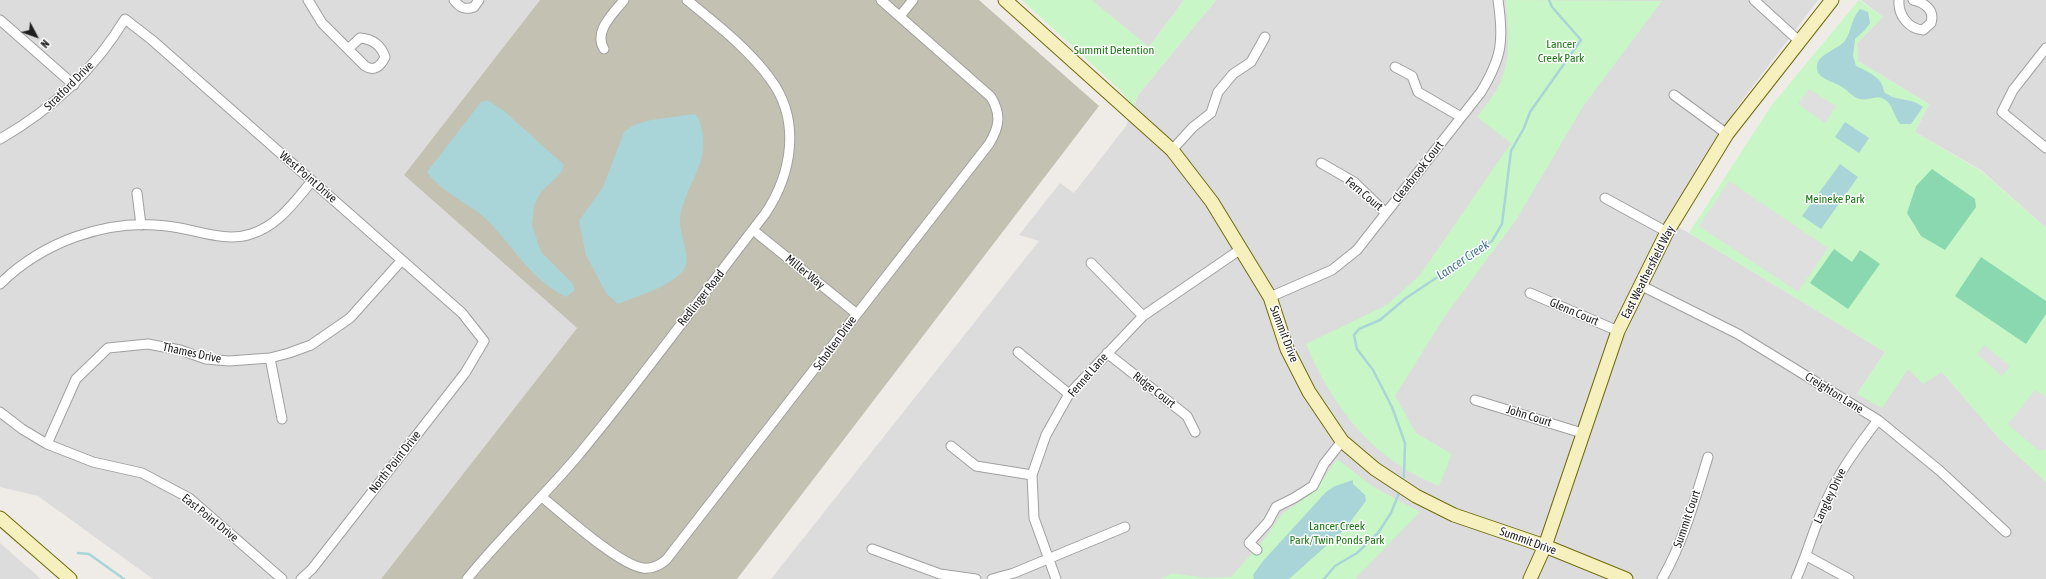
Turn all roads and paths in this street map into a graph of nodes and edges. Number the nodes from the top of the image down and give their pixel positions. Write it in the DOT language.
graph roads {
  1 [pos="308,0"];
  2 [pos="454,0"];
  3 [pos="479,0"];
  4 [pos="624,0"];
  5 [pos="687,0"];
  6 [pos="881,0"];
  7 [pos="913,0"];
  8 [pos="1005,0"];
  9 [pos="1498,0"];
  10 [pos="1754,0"];
  11 [pos="1832,0"];
  12 [pos="1899,0"];
  13 [pos="1913,0"];
  14 [pos="900,16"];
  15 [pos="125,19"];
  16 [pos="0,20"];
  17 [pos="1265,37"];
  18 [pos="1799,41"];
  19 [pos="604,48"];
  20 [pos="2046,48"];
  21 [pos="348,49"];
  22 [pos="1395,67"];
  23 [pos="74,85"];
  24 [pos="1674,95"];
  25 [pos="1461,117"];
  26 [pos="1727,134"];
  27 [pos="0,140"];
  28 [pos="2046,148"];
  29 [pos="1172,150"];
  30 [pos="1321,163"];
  31 [pos="312,181"];
  32 [pos="137,193"];
  33 [pos="1605,198"];
  34 [pos="1386,213"];
  35 [pos="141,225"];
  36 [pos="753,230"];
  37 [pos="1667,232"];
  38 [pos="1241,249"];
  39 [pos="402,260"];
  40 [pos="1092,263"];
  41 [pos="0,284"];
  42 [pos="1640,285"];
  43 [pos="1530,293"];
  44 [pos="1270,297"];
  45 [pos="857,314"];
  46 [pos="1143,316"];
  47 [pos="1618,330"];
  48 [pos="484,341"];
  49 [pos="1018,352"];
  50 [pos="1107,353"];
  51 [pos="270,358"];
  52 [pos="1069,394"];
  53 [pos="1475,400"];
  54 [pos="0,412"];
  55 [pos="282,419"];
  56 [pos="1878,420"];
  57 [pos="1195,432"];
  58 [pos="1582,433"];
  59 [pos="1342,441"];
  60 [pos="48,444"];
  61 [pos="951,446"];
  62 [pos="1708,457"];
  63 [pos="1032,475"];
  64 [pos="542,497"];
  65 [pos="0,518"];
  66 [pos="1125,527"];
  67 [pos="2006,532"];
  68 [pos="1545,546"];
  69 [pos="872,549"];
  70 [pos="1257,550"];
  71 [pos="1807,556"];
  72 [pos="1048,560"];
  73 [pos="70,579"];
  74 [pos="282,579"];
  75 [pos="301,579"];
  76 [pos="467,579"];
  77 [pos="976,579"];
  78 [pos="992,579"];
  79 [pos="1056,579"];
  80 [pos="1530,579"];
  81 [pos="1626,579"];
  82 [pos="1662,579"];
  83 [pos="1796,579"];
  84 [pos="1849,579"];
  1 -- 21 [label="street"];
  2 -- 3 [label="street"];
  4 -- 19 [label="street"];
  5 -- 36 [label="street, Redlinger Road"];
  6 -- 14 [label="street, Scholten Drive"];
  7 -- 14 [label="street"];
  8 -- 29 [label="street, Summit Drive"];
  9 -- 25 [label="street, Clearbrook Court"];
  10 -- 18 [label="street"];
  11 -- 18 [label="street, East Weathersfield Way"];
  12 -- 13 [label="street"];
  14 -- 45 [label="street, Scholten Drive"];
  15 -- 23 [label="street, Stratford Drive"];
  15 -- 31 [label="street, West Point Drive"];
  16 -- 23 [label="street"];
  17 -- 29 [label="street"];
  18 -- 26 [label="street, East Weathersfield Way"];
  20 -- 28 [label="street"];
  22 -- 25 [label="street"];
  23 -- 27 [label="street, Stratford Drive"];
  24 -- 26 [label="street"];
  25 -- 34 [label="street, Clearbrook Court"];
  26 -- 37 [label="street, East Weathersfield Way"];
  29 -- 38 [label="street, Summit Drive"];
  30 -- 34 [label="street, Fern Court"];
  31 -- 35 [label="street"];
  31 -- 39 [label="street, West Point Drive"];
  32 -- 35 [label="street"];
  33 -- 37 [label="street"];
  34 -- 44 [label="street, Clearbrook Court"];
  35 -- 41 [label="street"];
  36 -- 45 [label="street, Miller Way"];
  36 -- 64 [label="street, Redlinger Road"];
  37 -- 42 [label="street, East Weathersfield Way"];
  38 -- 44 [label="street, Summit Drive"];
  38 -- 46 [label="street, Fennel Lane"];
  39 -- 48 [label="street, West Point Drive"];
  39 -- 51 [label="street, Thames Drive"];
  40 -- 46 [label="street"];
  42 -- 47 [label="street, East Weathersfield Way"];
  42 -- 56 [label="street, Creighton Lane"];
  43 -- 47 [label="street, Glenn Court"];
  44 -- 59 [label="street, Summit Drive"];
  45 -- 64 [label="street, Scholten Drive"];
  46 -- 50 [label="street, Fennel Lane"];
  47 -- 58 [label="street, East Weathersfield Way"];
  48 -- 75 [label="street, North Point Drive"];
  49 -- 52 [label="street"];
  50 -- 52 [label="street, Fennel Lane"];
  50 -- 57 [label="street, Ridge Court"];
  51 -- 55 [label="street"];
  51 -- 60 [label="street, Thames Drive"];
  52 -- 63 [label="street, Fennel Lane"];
  53 -- 58 [label="street, John Court"];
  54 -- 60 [label="street, East Point Drive"];
  56 -- 67 [label="street, Creighton Lane"];
  56 -- 71 [label="street, Langley Drive"];
  58 -- 68 [label="street, East Weathersfield Way"];
  59 -- 68 [label="street, Summit Drive"];
  59 -- 70 [label="street"];
  60 -- 74 [label="street, East Point Drive"];
  61 -- 63 [label="street"];
  62 -- 82 [label="street, Summit Court"];
  63 -- 72 [label="street, Fennel Lane"];
  64 -- 76 [label="street, Redlinger Road"];
  65 -- 73 [label="street"];
  66 -- 72 [label="street"];
  68 -- 80 [label="street, East Weathersfield Way"];
  68 -- 81 [label="street, Summit Drive"];
  69 -- 77 [label="street"];
  71 -- 83 [label="street, Langley Drive"];
  71 -- 84 [label="street"];
  72 -- 78 [label="street"];
  72 -- 79 [label="street, Fennel Lane"];
}
